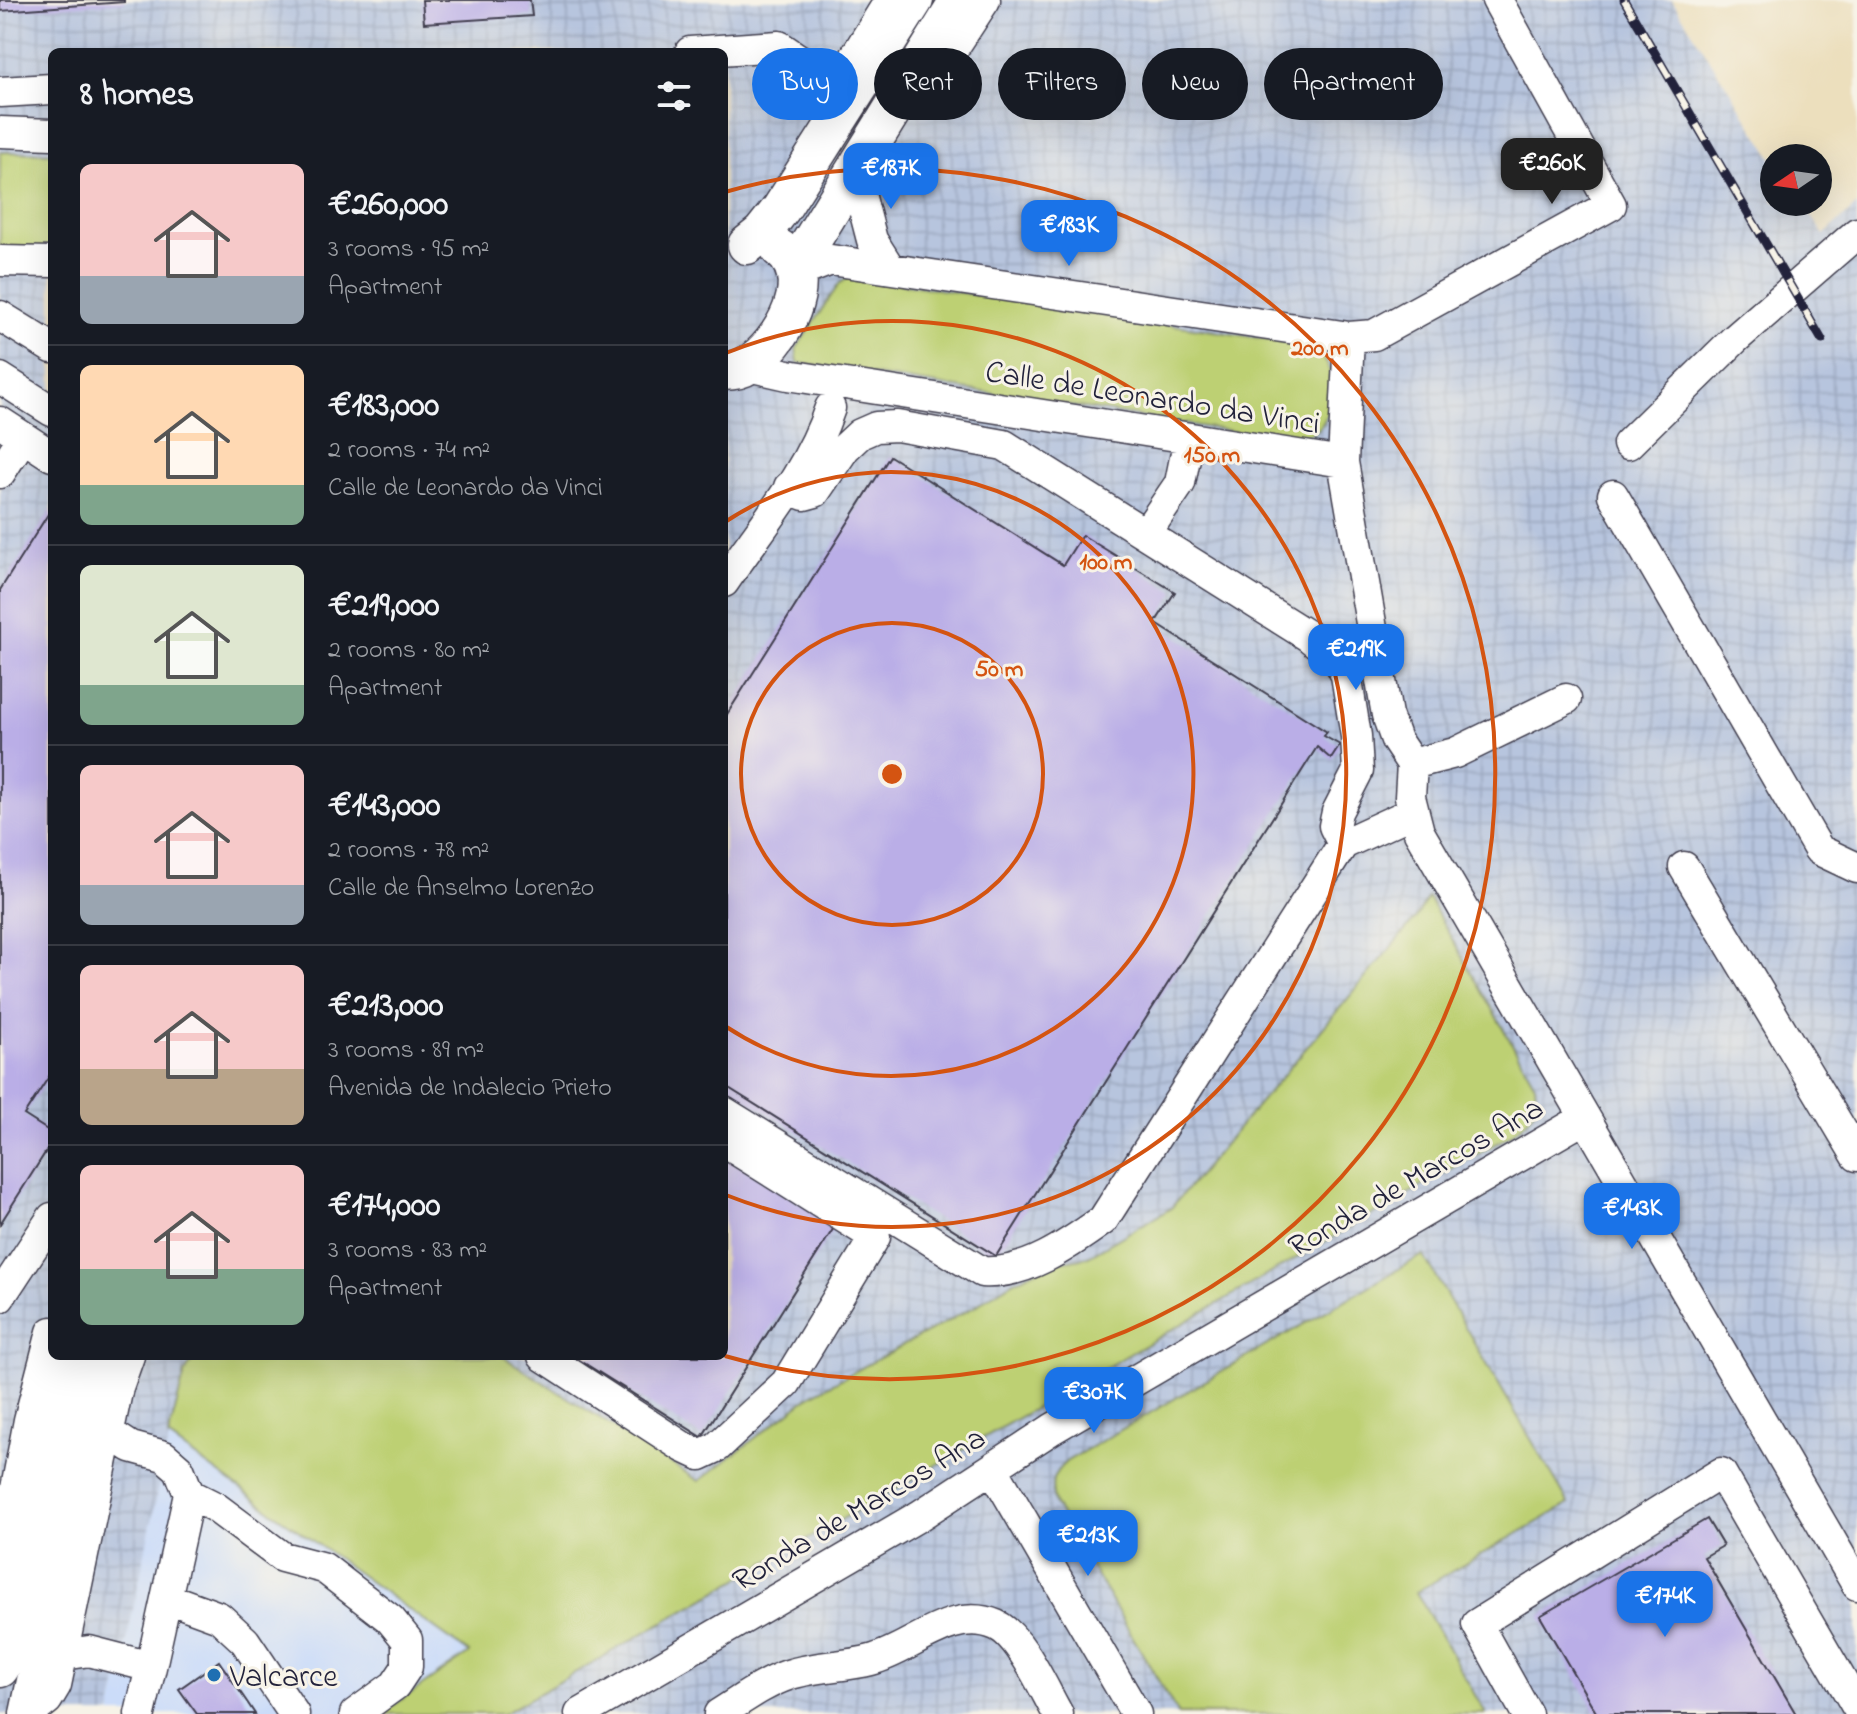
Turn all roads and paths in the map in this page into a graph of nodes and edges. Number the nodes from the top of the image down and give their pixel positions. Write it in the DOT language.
graph roads {
  1 [pos="890,0"];
  2 [pos="914,0"];
  3 [pos="960,0"];
  4 [pos="985,0"];
  5 [pos="1497,0"];
  6 [pos="782,48"];
  7 [pos="728,49"];
  8 [pos="858,52"];
  9 [pos="858,88"];
  10 [pos="48,89"];
  11 [pos="0,92"];
  12 [pos="838,120"];
  13 [pos="883,124"];
  14 [pos="0,132"];
  15 [pos="48,134"];
  16 [pos="854,171"];
  17 [pos="1856,236"];
  18 [pos="731,250"];
  19 [pos="0,261"];
  20 [pos="48,262"];
  21 [pos="889,267"];
  22 [pos="796,269"];
  23 [pos="0,316"];
  24 [pos="1349,337"];
  25 [pos="48,346"];
  26 [pos="732,372"];
  27 [pos="0,378"];
  28 [pos="48,408"];
  29 [pos="830,408"];
  30 [pos="12,429"];
  31 [pos="1189,438"];
  32 [pos="1628,444"];
  33 [pos="48,453"];
  34 [pos="1343,462"];
  35 [pos="0,473"];
  36 [pos="789,487"];
  37 [pos="1613,495"];
  38 [pos="1146,533"];
  39 [pos="728,576"];
  40 [pos="1566,699"];
  41 [pos="1412,764"];
  42 [pos="1413,812"];
  43 [pos="1343,844"];
  44 [pos="1684,867"];
  45 [pos="1857,868"];
  46 [pos="728,1114"];
  47 [pos="1585,1118"];
  48 [pos="728,1145"];
  49 [pos="1857,1156"];
  50 [pos="48,1224"];
  51 [pos="0,1297"];
  52 [pos="48,1347"];
  53 [pos="75,1360"];
  54 [pos="104,1360"];
  55 [pos="128,1360"];
  56 [pos="549,1360"];
  57 [pos="108,1432"];
  58 [pos="993,1469"];
  59 [pos="189,1494"];
  60 [pos="0,1573"];
  61 [pos="1857,1585"];
  62 [pos="167,1598"];
  63 [pos="64,1655"];
  64 [pos="151,1667"];
  65 [pos="0,1668"];
  66 [pos="1857,1707"];
  67 [pos="29,1714"];
  68 [pos="140,1714"];
  69 [pos="294,1714"];
  70 [pos="355,1714"];
  71 [pos="580,1714"];
  72 [pos="719,1714"];
  73 [pos="1058,1714"];
  74 [pos="1136,1714"];
  75 [pos="1527,1714"];
  1 -- 8 [label="street"];
  2 -- 9 [label="main road"];
  3 -- 13 [label="main road"];
  4 -- 13 [label="street"];
  5 -- 24 [label="street"];
  6 -- 7 [label="street"];
  10 -- 11 [label="street"];
  12 -- 18 [label="main road"];
  13 -- 16 [label="main road"];
  14 -- 15 [label="street"];
  16 -- 21 [label="street"];
  16 -- 22 [label="main road"];
  17 -- 32 [label="street"];
  18 -- 22 [label="main road"];
  19 -- 20 [label="street"];
  21 -- 22 [label="street"];
  21 -- 24 [label="street"];
  22 -- 26 [label="main road"];
  23 -- 25 [label="street"];
  24 -- 34 [label="street, Calle de Leonardo da Vinci"];
  26 -- 31 [label="street, Calle de Leonardo da Vinci"];
  27 -- 28 [label="street"];
  29 -- 36 [label="street"];
  30 -- 33 [label="street"];
  30 -- 35 [label="street"];
  31 -- 34 [label="street, Calle de Leonardo da Vinci"];
  31 -- 38 [label="street"];
  34 -- 41 [label="street"];
  36 -- 38 [label="street"];
  36 -- 39 [label="street"];
  37 -- 45 [label="street"];
  38 -- 43 [label="street"];
  40 -- 41 [label="street"];
  41 -- 42 [label="street"];
  42 -- 43 [label="street"];
  42 -- 47 [label="street"];
  43 -- 46 [label="street"];
  44 -- 49 [label="street"];
  47 -- 58 [label="street, Ronda de Marcos Ana"];
  47 -- 61 [label="street"];
  48 -- 56 [label="street"];
  50 -- 51 [label="street"];
  52 -- 60 [label="street"];
  53 -- 65 [label="main road"];
  54 -- 67 [label="main road"];
  55 -- 57 [label="street"];
  57 -- 59 [label="street"];
  57 -- 63 [label="street"];
  58 -- 71 [label="street, Ronda de Marcos Ana"];
  58 -- 74 [label="street"];
  59 -- 62 [label="street"];
  59 -- 70 [label="street"];
  62 -- 64 [label="street"];
  62 -- 69 [label="street"];
  63 -- 64 [label="street"];
  63 -- 67 [label="street"];
  64 -- 68 [label="street"];
  66 -- 75 [label="street"];
  72 -- 73 [label="street"];
}
